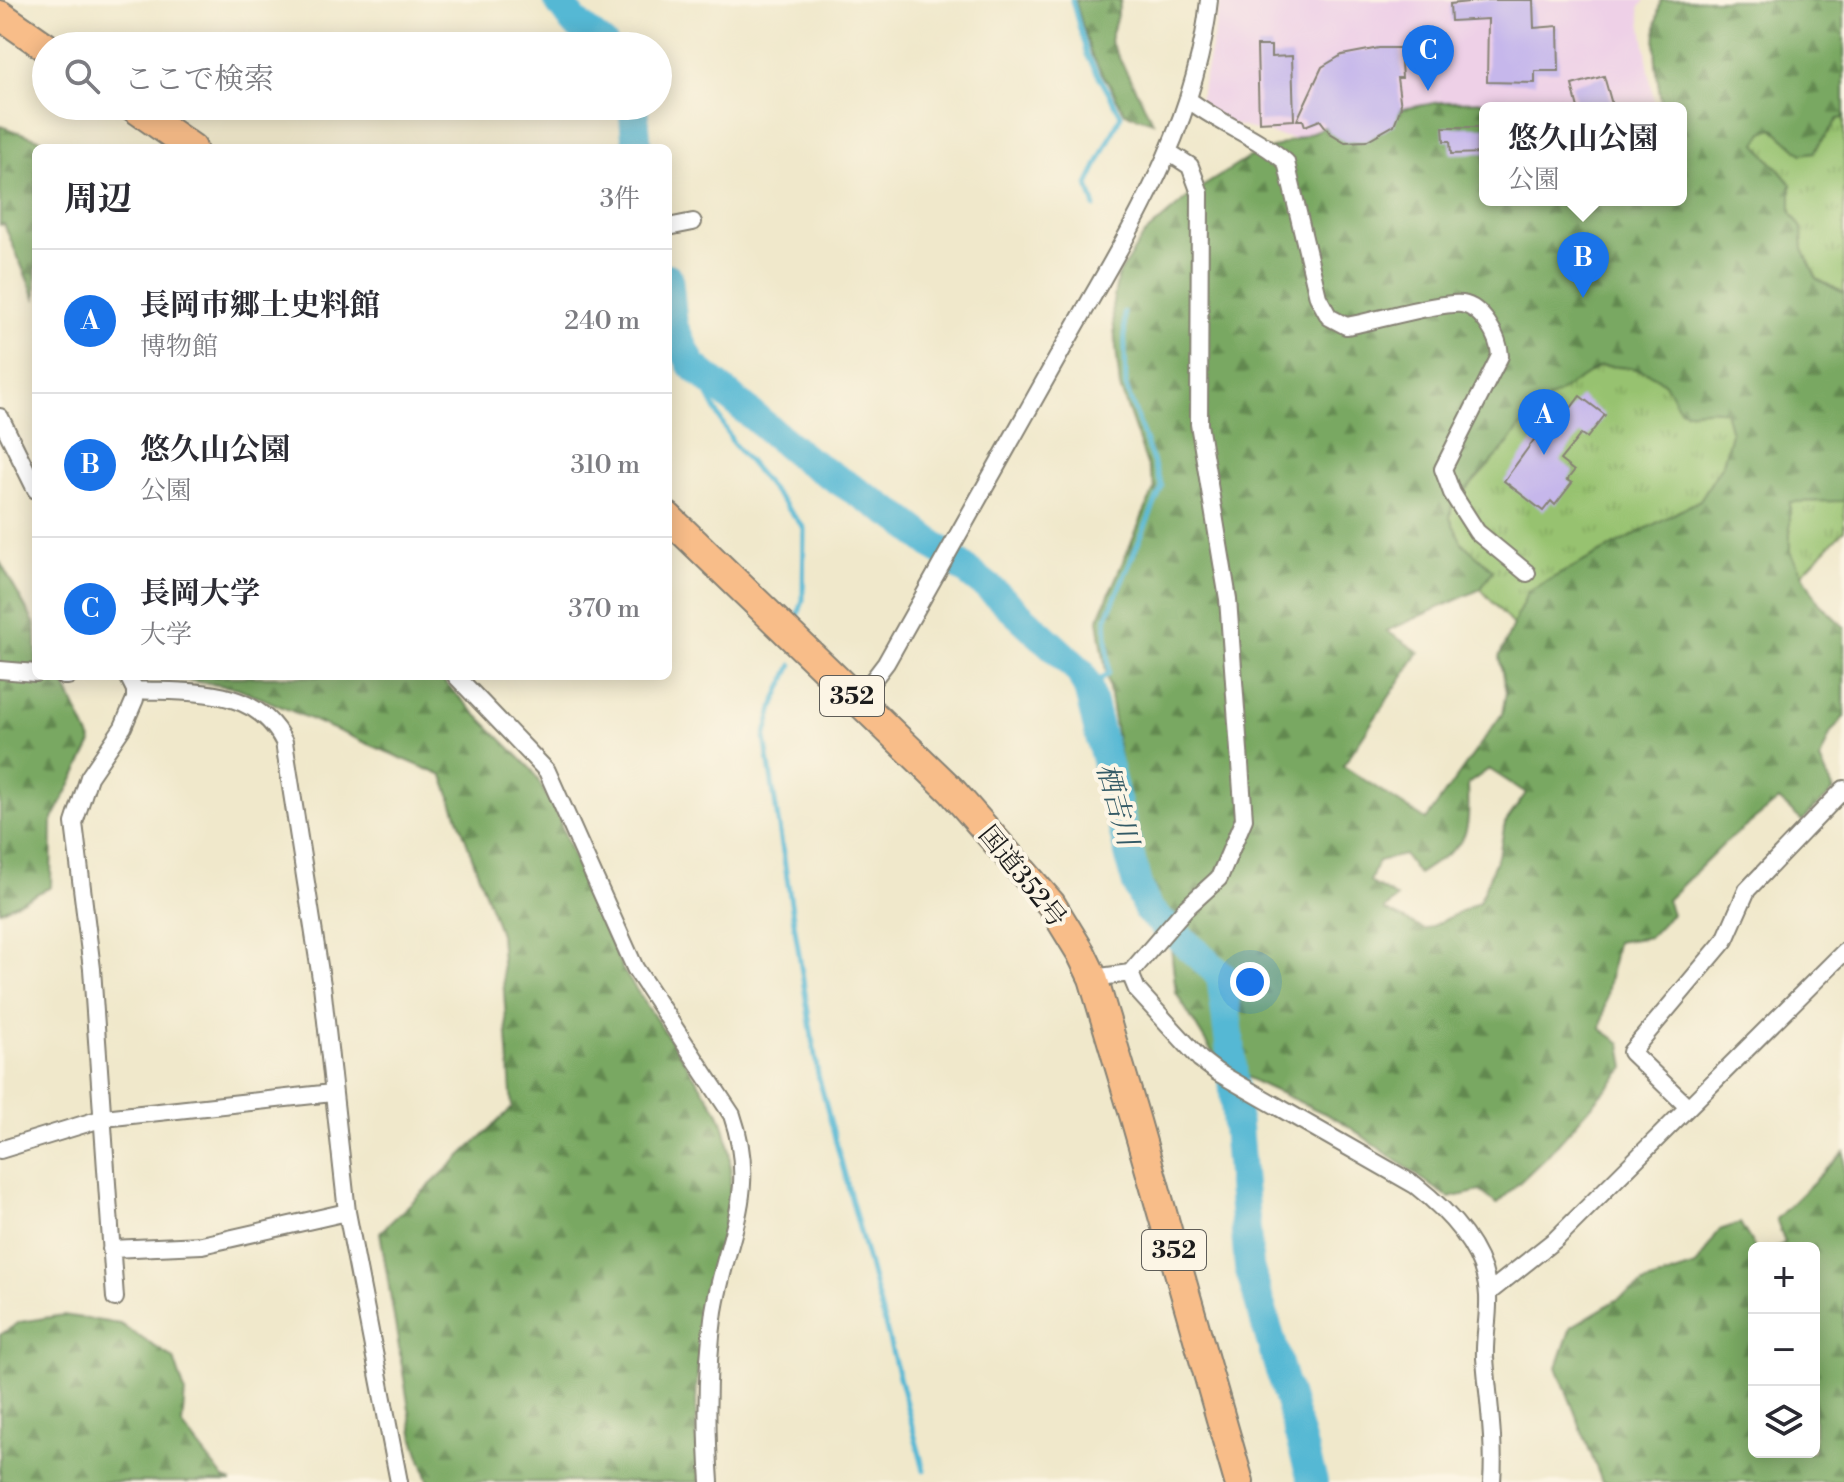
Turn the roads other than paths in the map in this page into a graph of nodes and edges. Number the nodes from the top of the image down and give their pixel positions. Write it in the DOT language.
graph roads {
  1 [pos="1209,0"];
  2 [pos="0,15"];
  3 [pos="32,37"];
  4 [pos="1189,100"];
  5 [pos="152,120"];
  6 [pos="186,144"];
  7 [pos="1170,153"];
  8 [pos="693,222"];
  9 [pos="672,226"];
  10 [pos="0,417"];
  11 [pos="32,482"];
  12 [pos="672,521"];
  13 [pos="1527,573"];
  14 [pos="0,670"];
  15 [pos="32,673"];
  16 [pos="460,680"];
  17 [pos="132,683"];
  18 [pos="857,701"];
  19 [pos="1844,789"];
  20 [pos="1844,952"];
  21 [pos="1130,973"];
  22 [pos="1093,978"];
  23 [pos="332,1093"];
  24 [pos="1687,1106"];
  25 [pos="104,1118"];
  26 [pos="0,1150"];
  27 [pos="347,1212"];
  28 [pos="111,1249"];
  29 [pos="1488,1293"];
  30 [pos="115,1298"];
  31 [pos="399,1482"];
  32 [pos="710,1482"];
  33 [pos="1239,1482"];
  34 [pos="1492,1482"];
  1 -- 4 [label="street"];
  2 -- 3 [label="highway"];
  4 -- 7 [label="street"];
  4 -- 13 [label="street"];
  5 -- 6 [label="highway"];
  7 -- 18 [label="street"];
  7 -- 21 [label="street"];
  8 -- 9 [label="street"];
  10 -- 11 [label="street"];
  12 -- 18 [label="highway, 国道352号 / 352"];
  14 -- 15 [label="street"];
  16 -- 32 [label="street"];
  17 -- 23 [label="street"];
  17 -- 25 [label="street"];
  18 -- 22 [label="highway, 国道352号 / 352"];
  19 -- 24 [label="street"];
  20 -- 24 [label="street"];
  21 -- 22 [label="street"];
  21 -- 29 [label="street"];
  22 -- 33 [label="highway, 国道352号 / 352"];
  23 -- 25 [label="street"];
  23 -- 27 [label="street"];
  24 -- 29 [label="street"];
  25 -- 26 [label="street"];
  25 -- 28 [label="street"];
  27 -- 28 [label="street"];
  27 -- 31 [label="street"];
  28 -- 30 [label="street"];
  29 -- 34 [label="street"];
}
